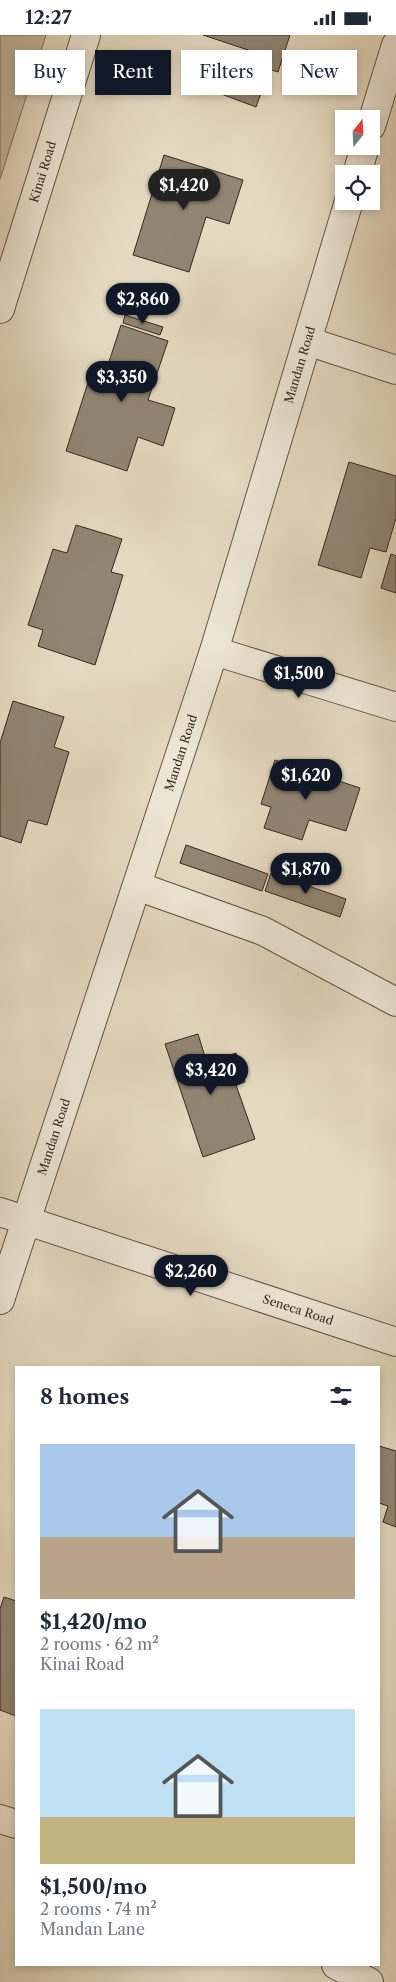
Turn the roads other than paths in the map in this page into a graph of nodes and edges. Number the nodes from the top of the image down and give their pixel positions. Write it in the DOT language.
graph roads {
  1 [pos="86,35"];
  2 [pos="394,54"];
  3 [pos="376,110"];
  4 [pos="346,210"];
  5 [pos="0,309"];
  6 [pos="307,341"];
  7 [pos="396,370"];
  8 [pos="214,651"];
  9 [pos="396,707"];
  10 [pos="137,886"];
  11 [pos="396,1002"];
  12 [pos="0,1212"];
  13 [pos="26,1221"];
  14 [pos="0,1300"];
  15 [pos="396,1342"];
  16 [pos="0,1819"];
  17 [pos="15,1824"];
  18 [pos="338,1966"];
  19 [pos="368,1982"];
  1 -- 5 [label="street, Kinai Road"];
  2 -- 3 [label="street"];
  4 -- 6 [label="street, Mandan Road"];
  6 -- 7 [label="street"];
  6 -- 8 [label="street, Mandan Road"];
  8 -- 9 [label="street"];
  8 -- 10 [label="street, Mandan Road"];
  10 -- 11 [label="street"];
  10 -- 13 [label="street, Mandan Road"];
  12 -- 13 [label="street, Seneca Road"];
  13 -- 14 [label="street, Mandan Road"];
  13 -- 15 [label="street, Seneca Road"];
  16 -- 17 [label="street"];
  18 -- 19 [label="street"];
}
